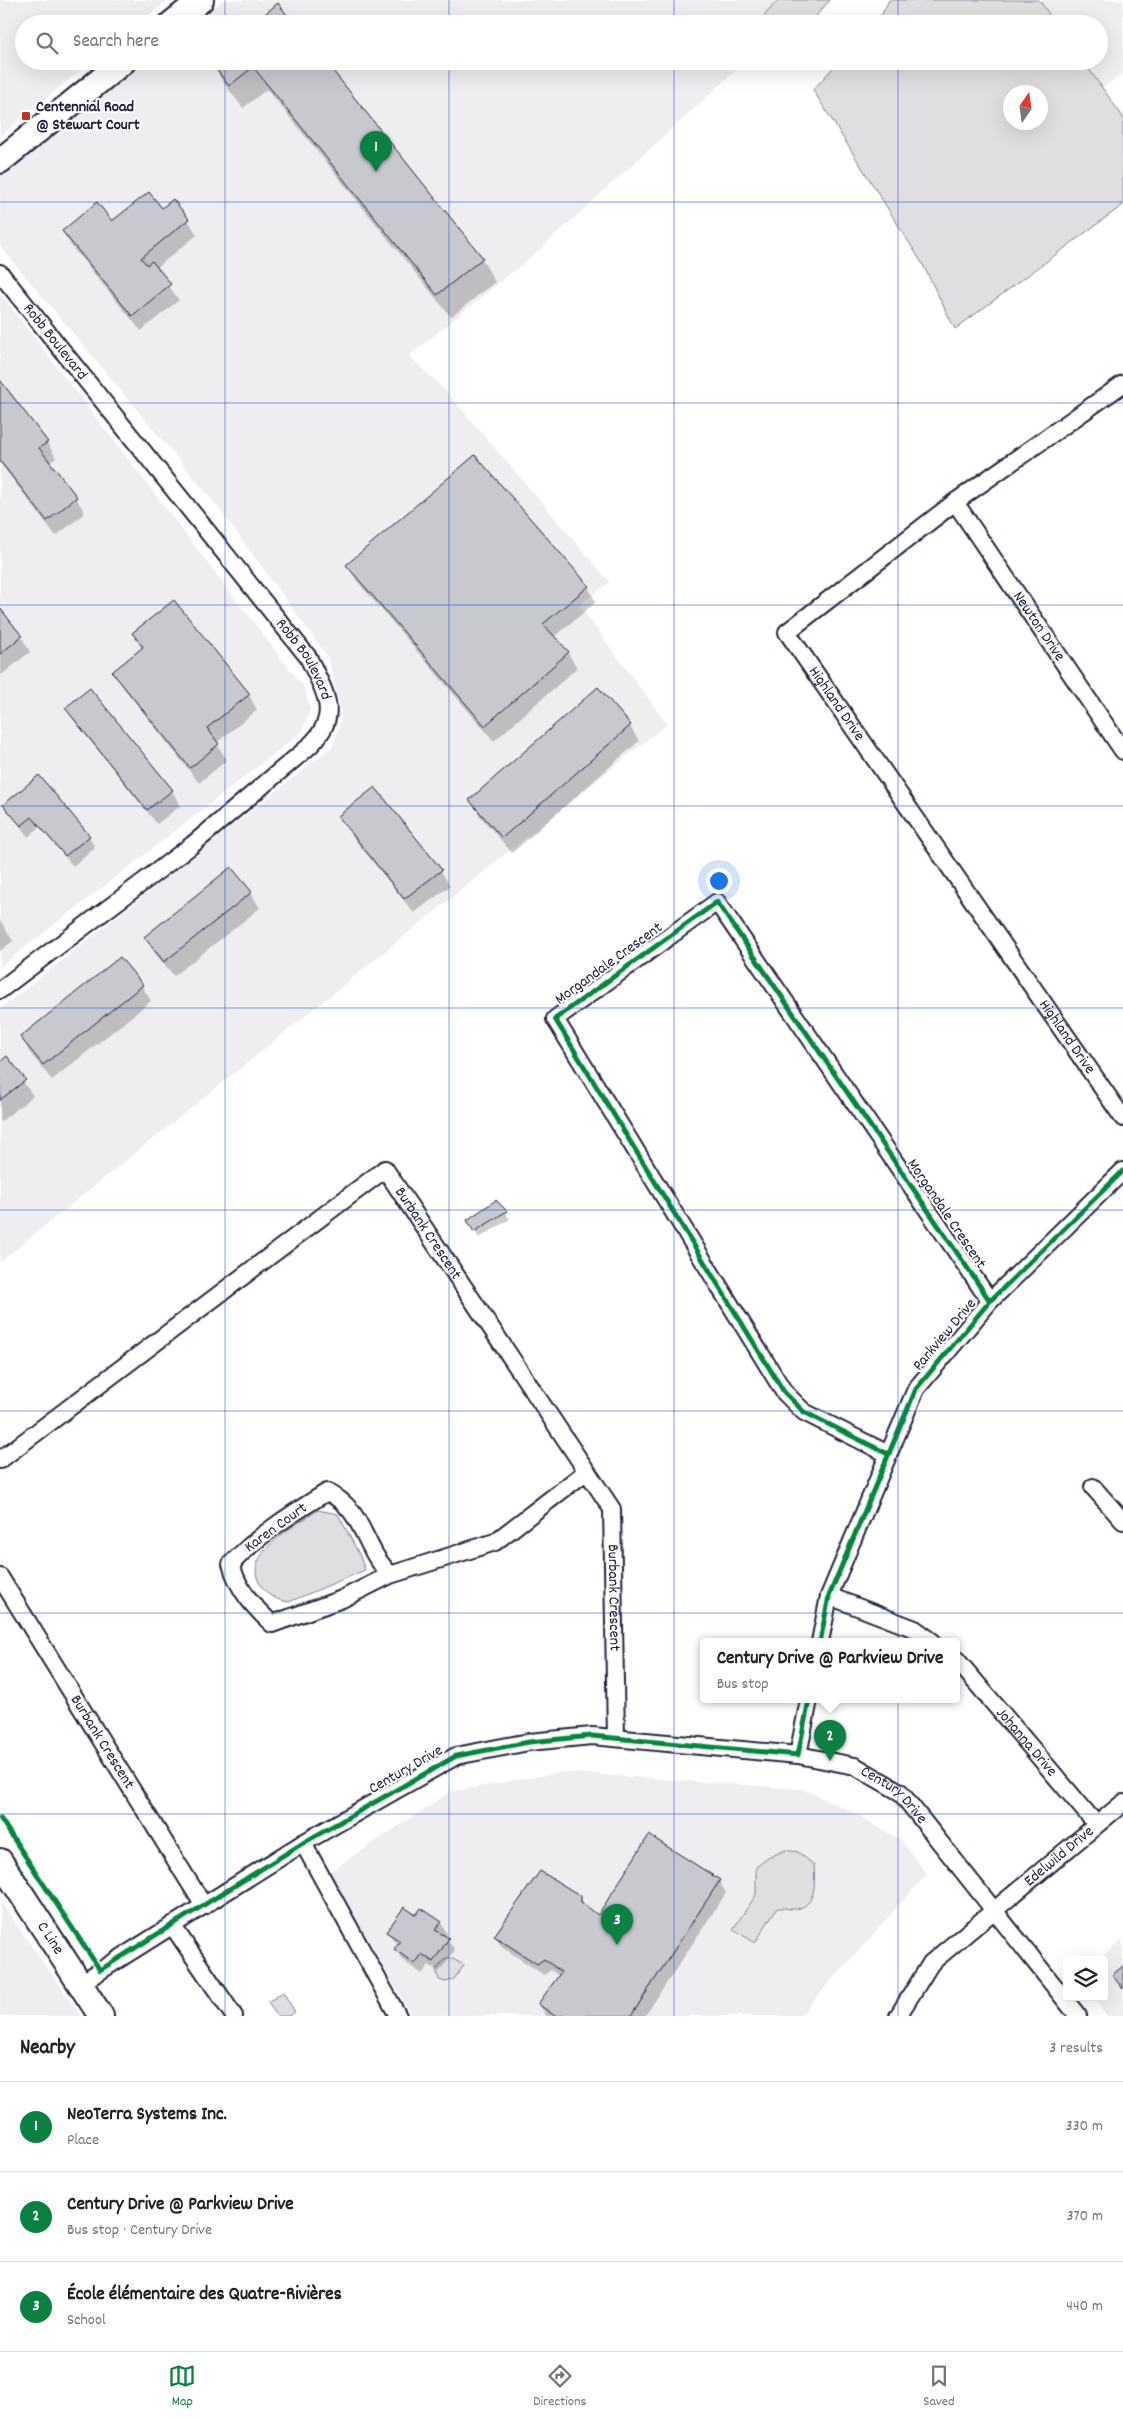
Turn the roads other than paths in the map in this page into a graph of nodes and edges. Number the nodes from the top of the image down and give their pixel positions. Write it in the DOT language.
graph roads {
  1 [pos="201,0"];
  2 [pos="182,15"];
  3 [pos="113,70"];
  4 [pos="0,160"];
  5 [pos="0,273"];
  6 [pos="1123,384"];
  7 [pos="955,502"];
  8 [pos="1123,751"];
  9 [pos="0,990"];
  10 [pos="1123,1118"];
  11 [pos="1123,1171"];
  12 [pos="990,1300"];
  13 [pos="888,1454"];
  14 [pos="0,1460"];
  15 [pos="587,1470"];
  16 [pos="1093,1487"];
  17 [pos="1123,1521"];
  18 [pos="390,1575"];
  19 [pos="0,1577"];
  20 [pos="829,1596"];
  21 [pos="821,1638"];
  22 [pos="927,1638"];
  23 [pos="960,1664"];
  24 [pos="808,1703"];
  25 [pos="616,1738"];
  26 [pos="798,1755"];
  27 [pos="1123,1803"];
  28 [pos="1096,1824"];
  29 [pos="303,1843"];
  30 [pos="0,1861"];
  31 [pos="204,1906"];
  32 [pos="993,1909"];
  33 [pos="172,1925"];
  34 [pos="81,1982"];
  35 [pos="102,2016"];
  36 [pos="234,2016"];
  37 [pos="398,2016"];
  38 [pos="898,2016"];
  39 [pos="1078,2016"];
  1 -- 2 [label="street"];
  3 -- 4 [label="street"];
  5 -- 9 [label="street, Robb Boulevard"];
  6 -- 7 [label="street, Highland Drive"];
  7 -- 8 [label="street, Newton Drive"];
  7 -- 10 [label="street, Highland Drive"];
  11 -- 12 [label="street, Parkview Drive"];
  12 -- 13 [label="street, Parkview Drive"];
  12 -- 13 [label="street, Morgandale Crescent"];
  13 -- 20 [label="street, Parkview Drive"];
  14 -- 15 [label="street, Burbank Crescent"];
  15 -- 18 [label="street, Karen Court"];
  15 -- 25 [label="street, Burbank Crescent"];
  16 -- 17 [label="street"];
  18 -- 18 [label="street, Karen Court"];
  19 -- 31 [label="street, Burbank Crescent"];
  20 -- 21 [label="street, Parkview Drive"];
  20 -- 22 [label="street"];
  23 -- 28 [label="street, Johanna Drive"];
  24 -- 26 [label="street"];
  25 -- 26 [label="street, Century Drive"];
  25 -- 29 [label="street, Century Drive"];
  26 -- 32 [label="street, Century Drive"];
  27 -- 28 [label="street, Edelwild Drive"];
  28 -- 32 [label="street, Edelwild Drive"];
  29 -- 31 [label="street, Century Drive"];
  29 -- 37 [label="street"];
  30 -- 34 [label="street, C Line"];
  31 -- 33 [label="street, Century Drive"];
  32 -- 38 [label="street, Edelwild Drive"];
  32 -- 39 [label="street, Century Drive"];
  33 -- 34 [label="street, Century Drive"];
  33 -- 36 [label="street"];
  34 -- 35 [label="street, C Line"];
}
